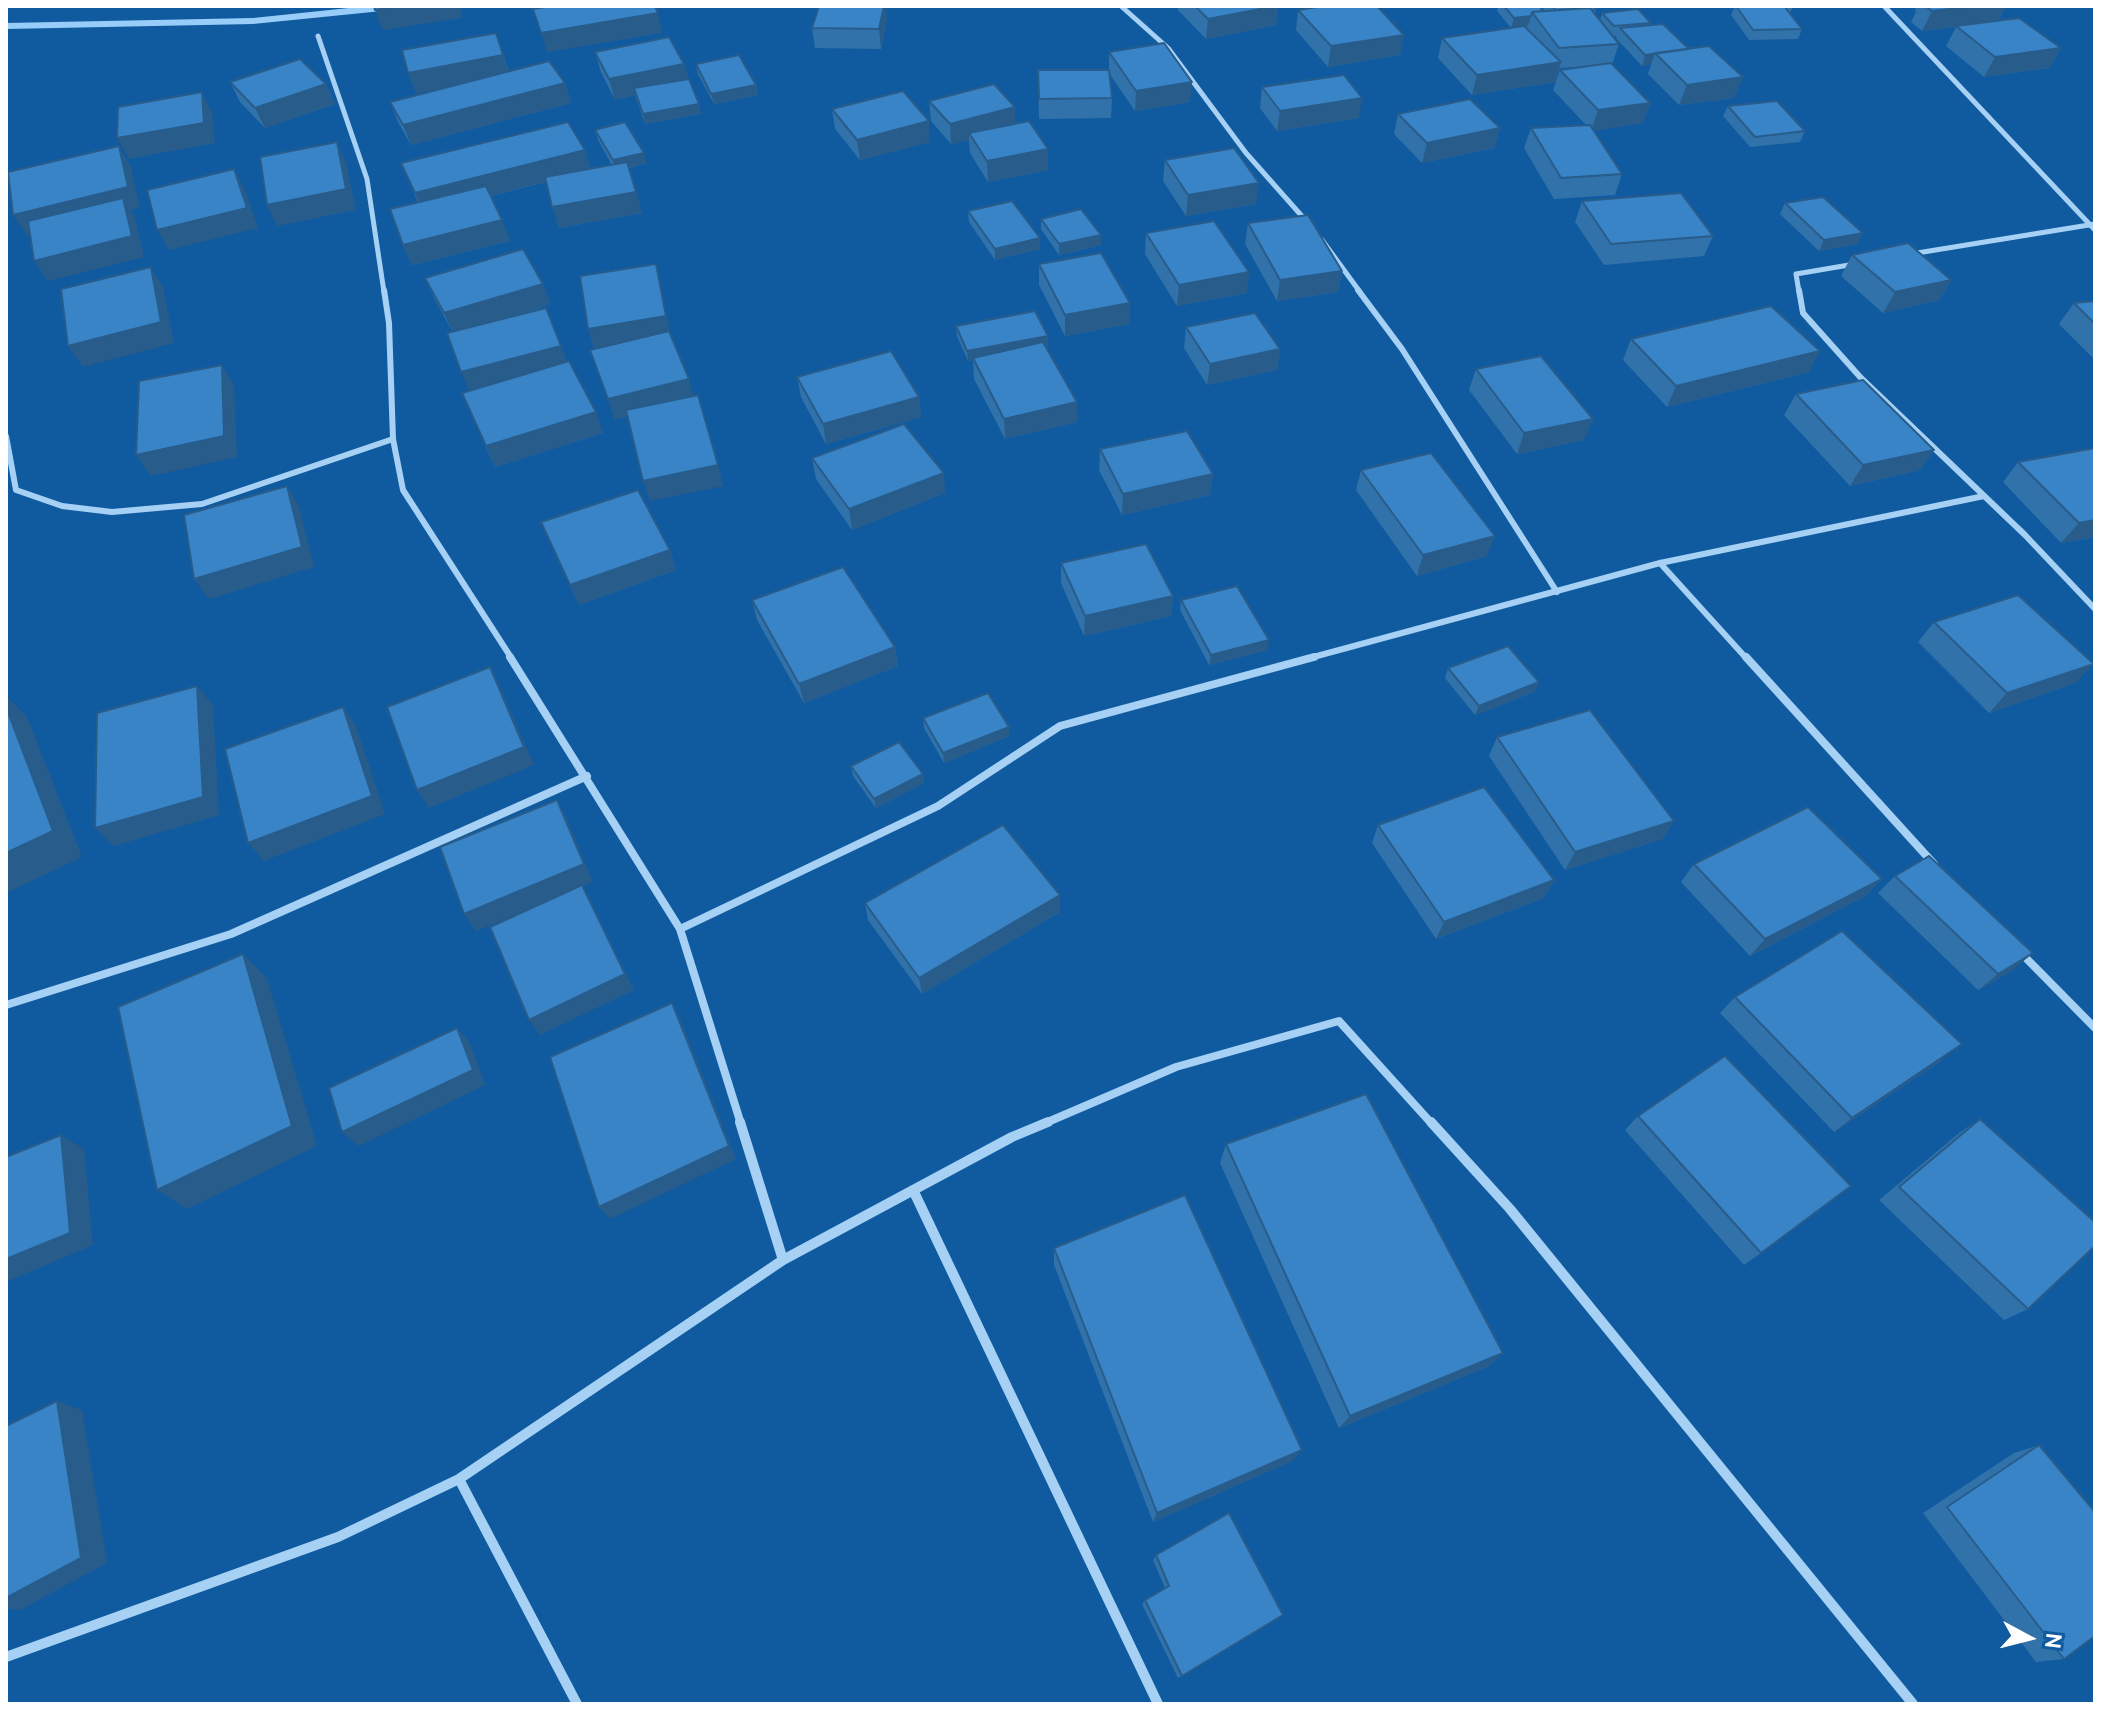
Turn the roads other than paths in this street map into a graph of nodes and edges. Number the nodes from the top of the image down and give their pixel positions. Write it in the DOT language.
graph roads {
  1 [pos="1121,6"];
  2 [pos="1884,6"];
  3 [pos="318,36"];
  4 [pos="2093,227"];
  5 [pos="1904,255"];
  6 [pos="1858,263"];
  7 [pos="6,436"];
  8 [pos="393,439"];
  9 [pos="1984,496"];
  10 [pos="1660,563"];
  11 [pos="1557,592"];
  12 [pos="2095,609"];
  13 [pos="587,776"];
  14 [pos="1943,872"];
  15 [pos="680,929"];
  16 [pos="2008,939"];
  17 [pos="6,1005"];
  18 [pos="2095,1028"];
  19 [pos="914,1192"];
  20 [pos="783,1260"];
  21 [pos="459,1479"];
  22 [pos="6,1657"];
  23 [pos="577,1704"];
  24 [pos="1158,1704"];
  25 [pos="1913,1704"];
  1 -- 11 [label="street"];
  2 -- 4 [label="street"];
  3 -- 8 [label="street"];
  4 -- 5 [label="street"];
  6 -- 9 [label="street"];
  7 -- 8 [label="street"];
  8 -- 13 [label="street"];
  9 -- 10 [label="street"];
  9 -- 12 [label="street"];
  10 -- 11 [label="street"];
  10 -- 14 [label="street"];
  11 -- 15 [label="street"];
  13 -- 15 [label="street"];
  13 -- 17 [label="street"];
  15 -- 20 [label="street"];
  16 -- 18 [label="street"];
  19 -- 20 [label="street"];
  19 -- 24 [label="street"];
  19 -- 25 [label="street"];
  20 -- 21 [label="street"];
  21 -- 22 [label="street"];
  21 -- 23 [label="street"];
}
